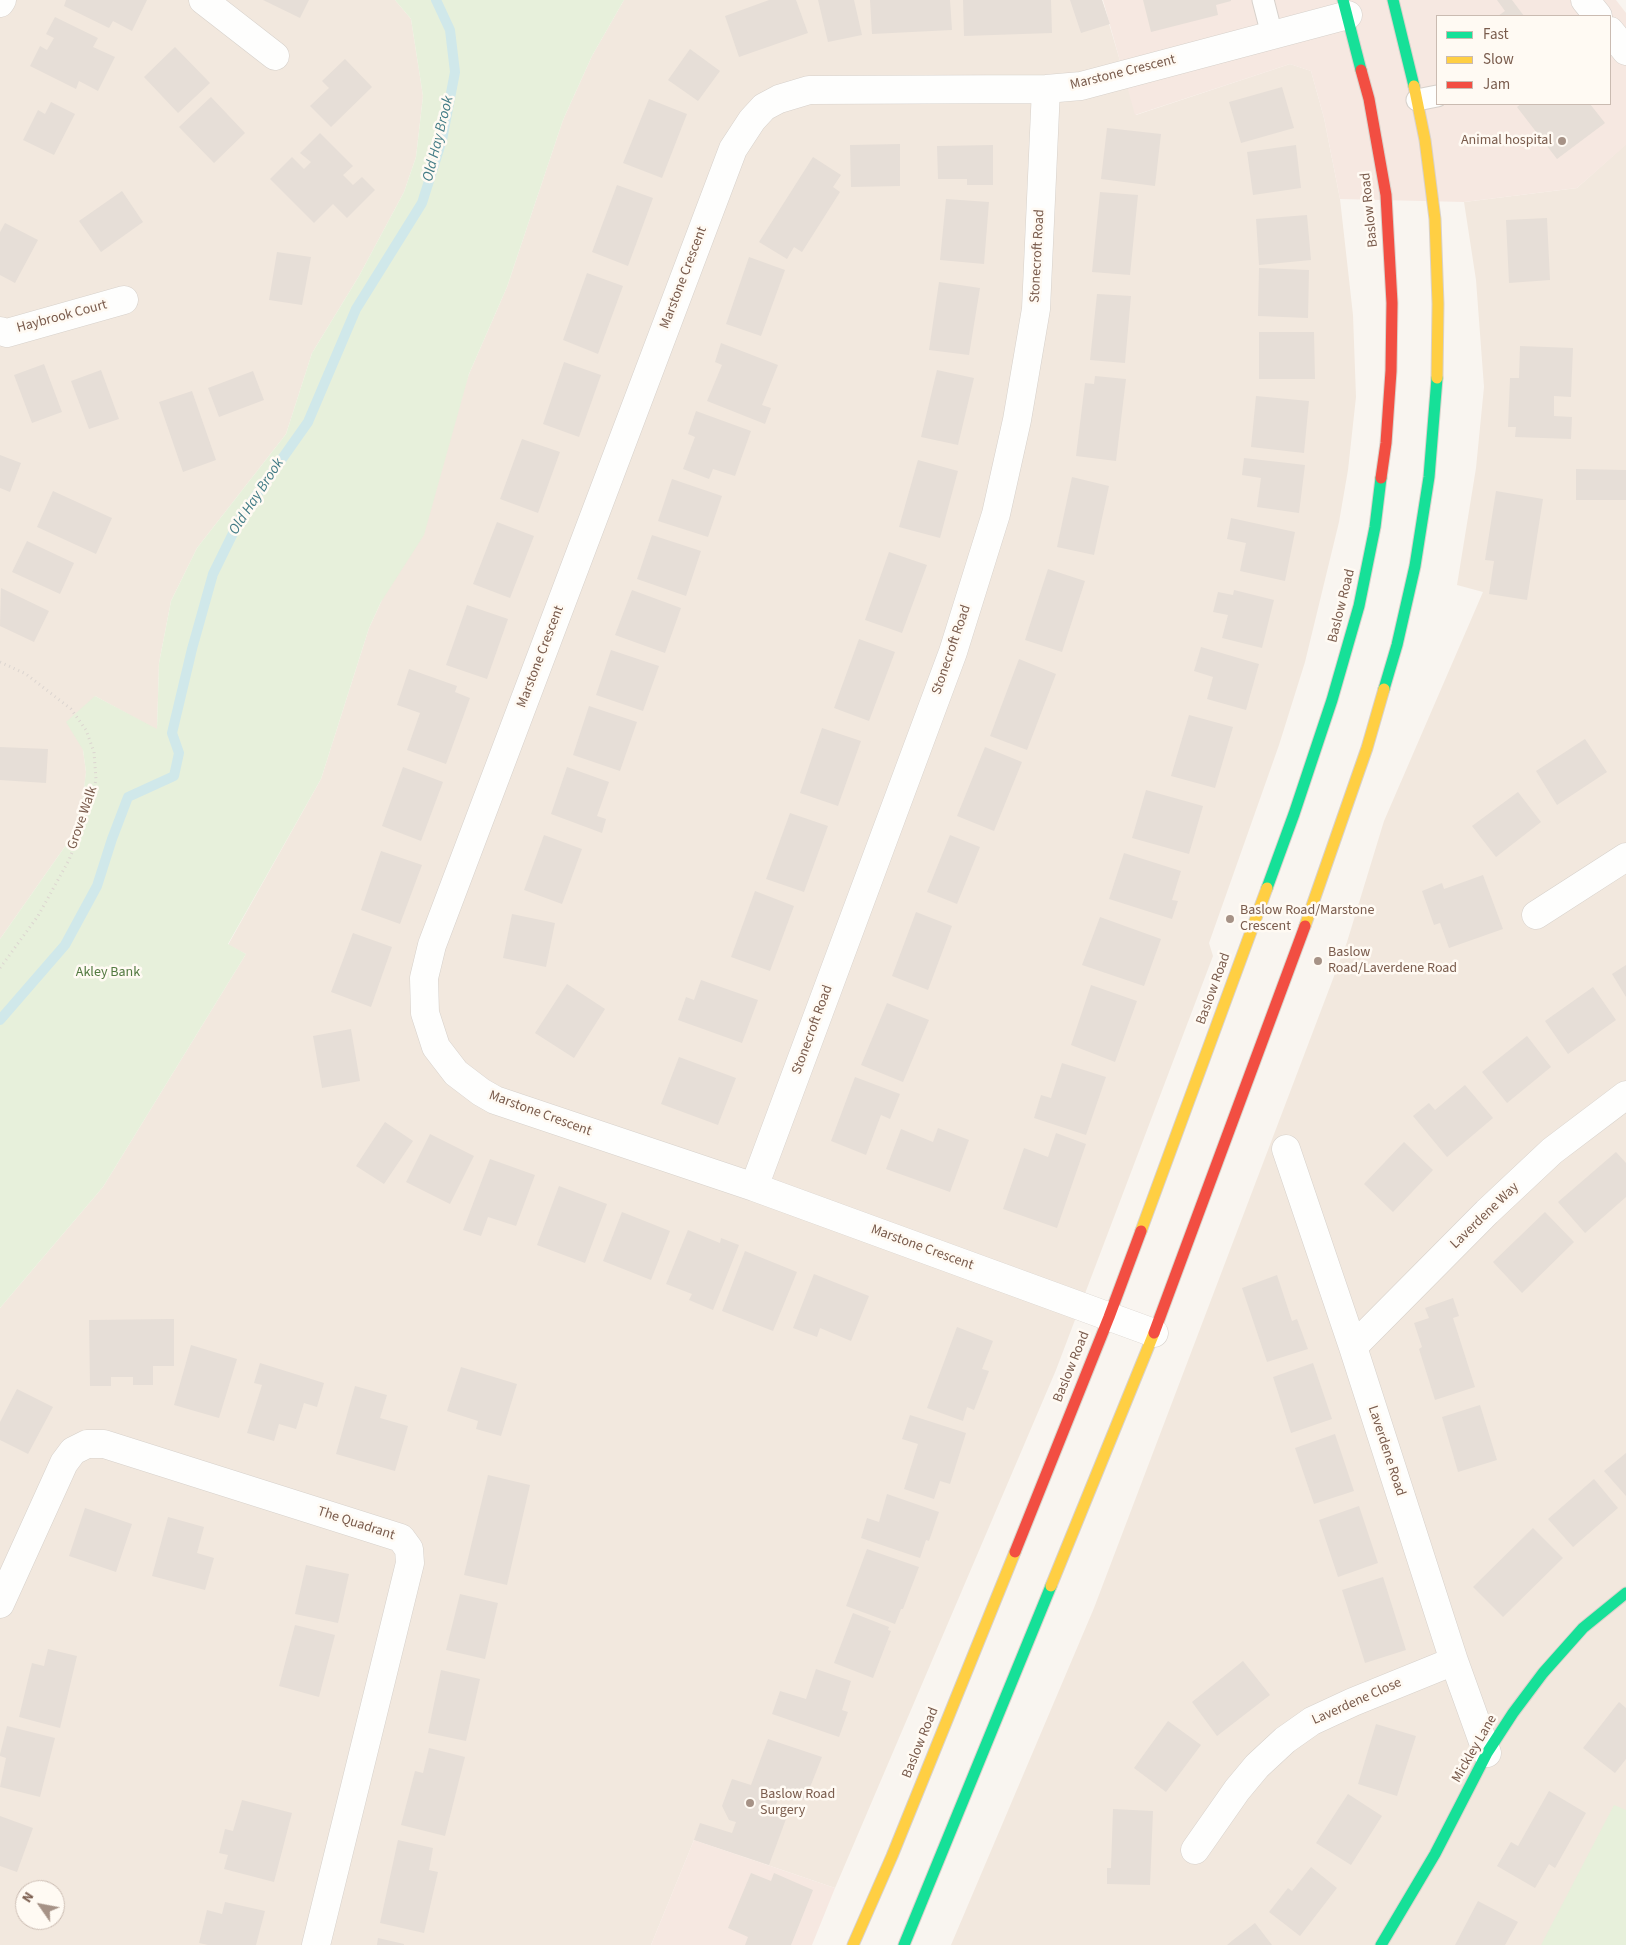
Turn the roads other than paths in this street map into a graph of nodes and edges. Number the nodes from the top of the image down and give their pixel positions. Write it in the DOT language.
graph roads {
  1 [pos="203,0"];
  2 [pos="1263,0"];
  3 [pos="1393,0"];
  4 [pos="1585,0"];
  5 [pos="1346,8"];
  6 [pos="1597,15"];
  7 [pos="1611,32"];
  8 [pos="1272,35"];
  9 [pos="1626,52"];
  10 [pos="275,56"];
  11 [pos="1046,89"];
  12 [pos="1436,96"];
  13 [pos="1417,100"];
  14 [pos="124,300"];
  15 [pos="0,331"];
  16 [pos="1626,857"];
  17 [pos="1536,915"];
  18 [pos="1626,1095"];
  19 [pos="1286,1148"];
  20 [pos="754,1187"];
  21 [pos="1109,1317"];
  22 [pos="1154,1333"];
  23 [pos="1353,1347"];
  24 [pos="1626,1593"];
  25 [pos="0,1604"];
  26 [pos="1454,1661"];
  27 [pos="1487,1754"];
  28 [pos="1195,1850"];
  29 [pos="316,1945"];
  30 [pos="853,1945"];
  31 [pos="904,1945"];
  32 [pos="1381,1945"];
  1 -- 10 [label="street"];
  2 -- 8 [label="lane"];
  3 -- 13 [label="main road"];
  4 -- 6 [label="street"];
  5 -- 8 [label="street, Marstone Crescent"];
  5 -- 21 [label="main road, Baslow Road"];
  7 -- 9 [label="street"];
  8 -- 11 [label="street, Marstone Crescent"];
  11 -- 20 [label="street, Stonecroft Road"];
  11 -- 20 [label="street, Marstone Crescent"];
  12 -- 13 [label="lane"];
  13 -- 22 [label="main road"];
  14 -- 15 [label="street, Haybrook Court"];
  16 -- 17 [label="street"];
  18 -- 23 [label="street, Laverdene Way"];
  19 -- 23 [label="street, Laverdene Road"];
  20 -- 21 [label="street, Marstone Crescent"];
  21 -- 22 [label="street, Marstone Crescent"];
  21 -- 30 [label="main road, Baslow Road"];
  22 -- 31 [label="main road"];
  23 -- 26 [label="street, Laverdene Road"];
  24 -- 27 [label="main road, Mickley Lane"];
  25 -- 29 [label="street, The Quadrant"];
  26 -- 27 [label="street, Laverdene Road"];
  26 -- 28 [label="street, Laverdene Close"];
  27 -- 32 [label="main road, Mickley Lane"];
}
